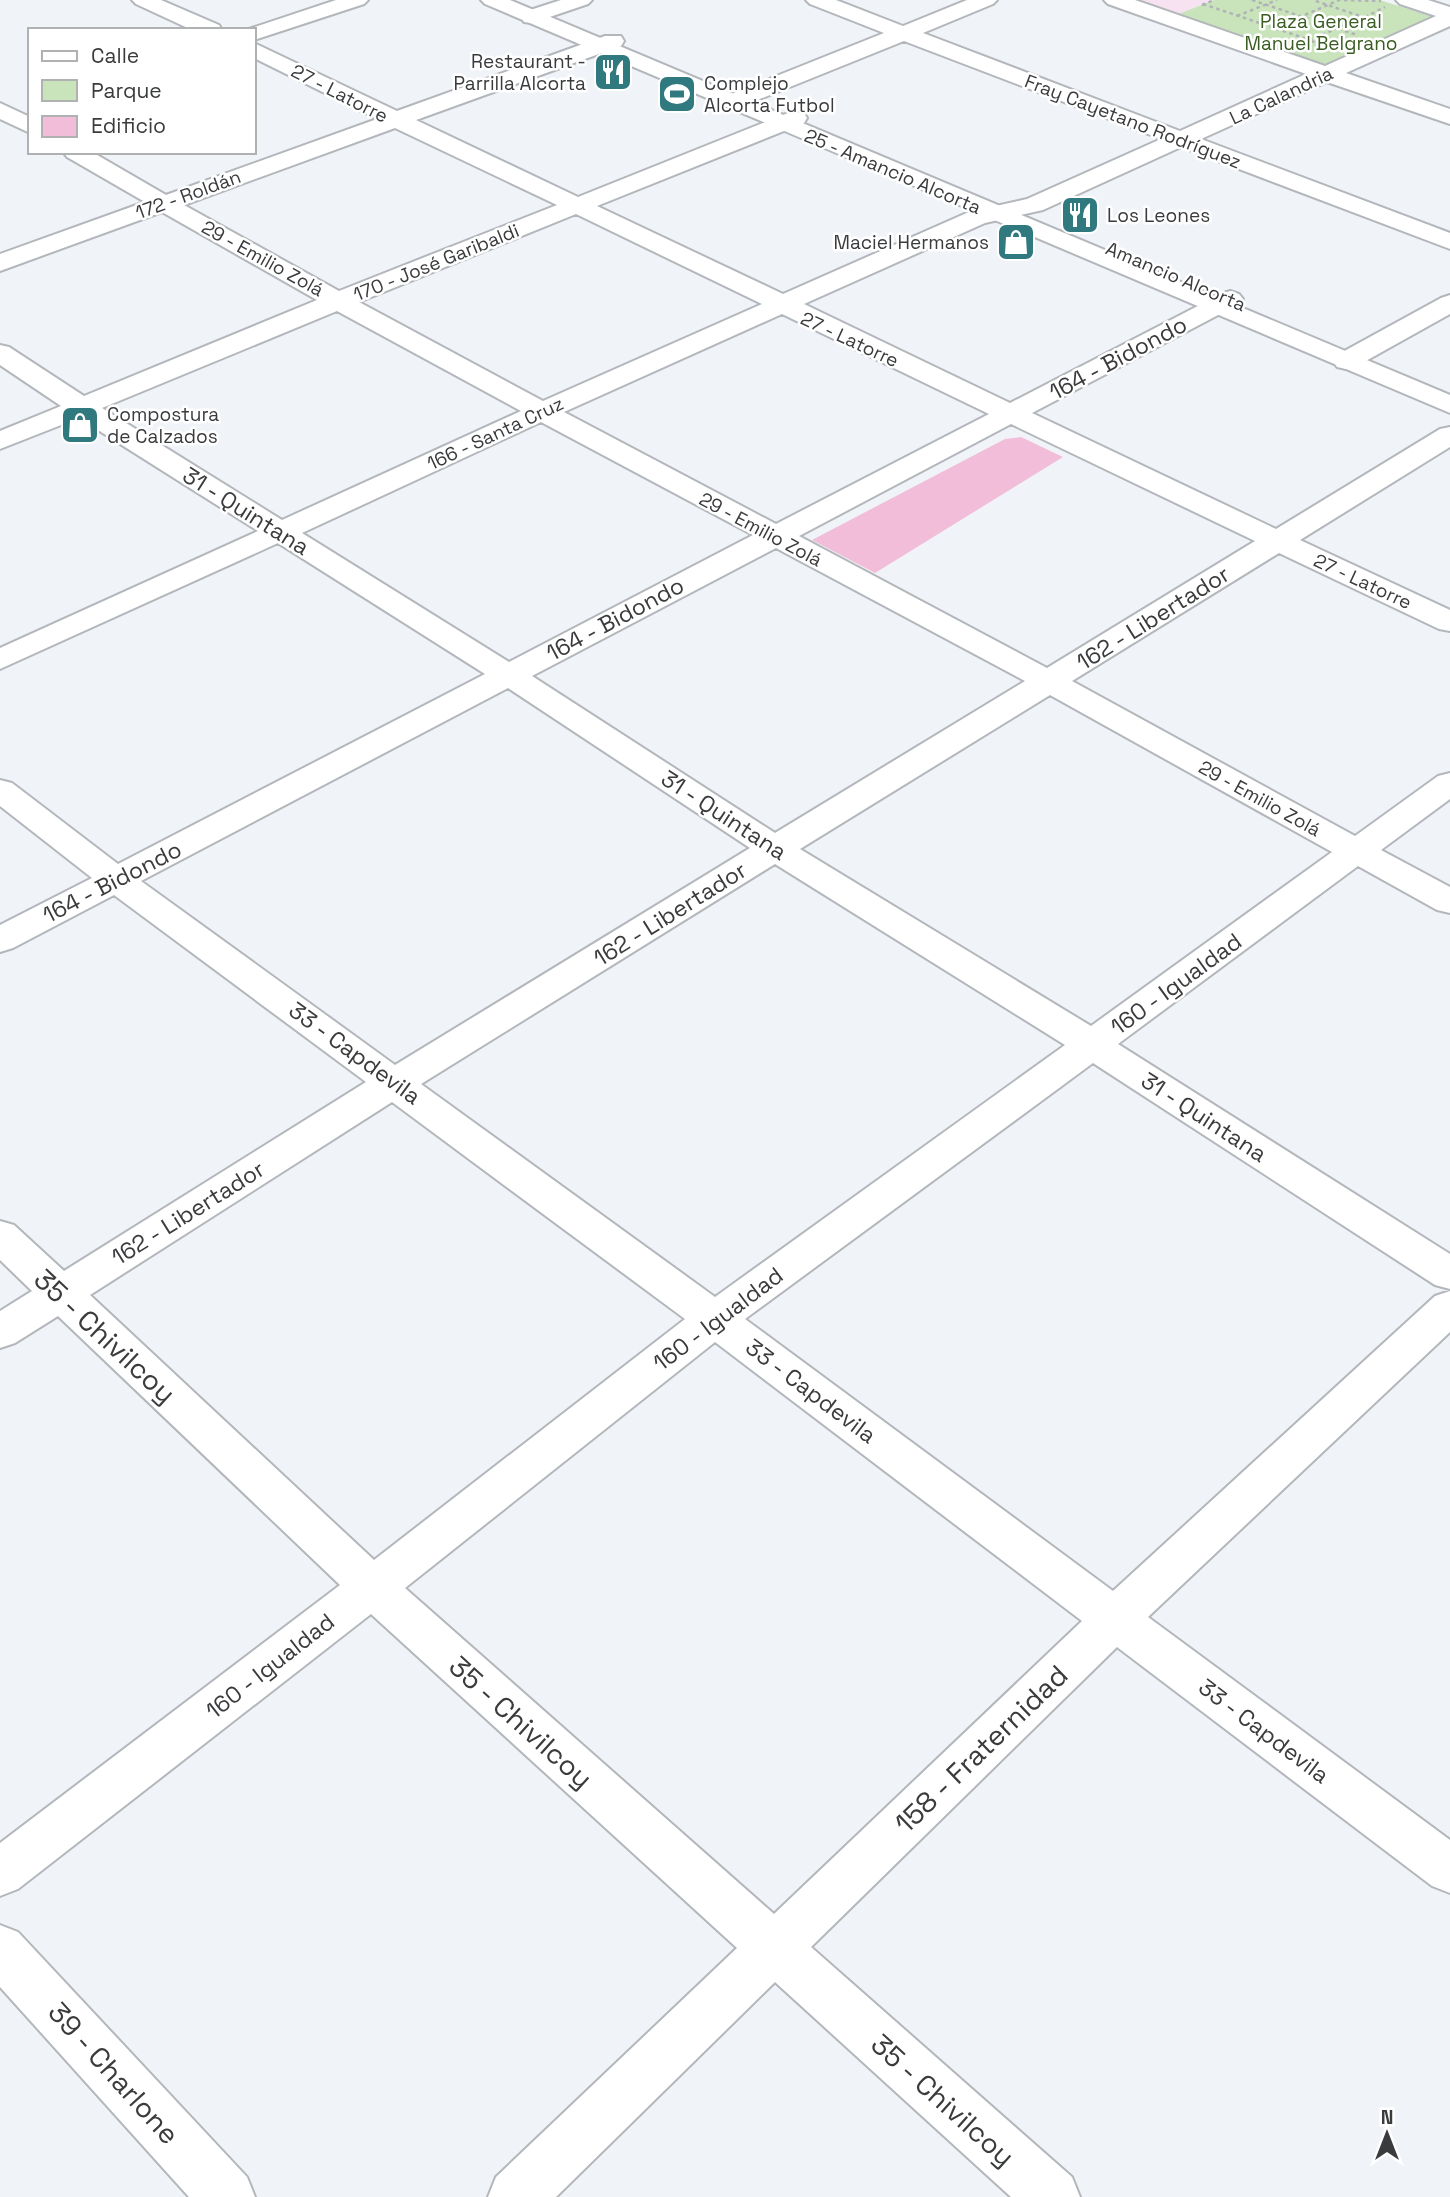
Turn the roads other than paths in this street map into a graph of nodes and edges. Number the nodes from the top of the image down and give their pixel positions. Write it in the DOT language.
graph roads {
  1 [pos="143,0"];
  2 [pos="357,0"];
  3 [pos="492,0"];
  4 [pos="514,0"];
  5 [pos="581,0"];
  6 [pos="817,0"];
  7 [pos="986,0"];
  8 [pos="1115,0"];
  9 [pos="1408,0"];
  10 [pos="538,15"];
  11 [pos="1450,16"];
  12 [pos="206,28"];
  13 [pos="256,33"];
  14 [pos="902,33"];
  15 [pos="607,43"];
  16 [pos="256,51"];
  17 [pos="1327,74"];
  18 [pos="739,99"];
  19 [pos="1450,117"];
  20 [pos="392,120"];
  21 [pos="789,120"];
  22 [pos="1184,140"];
  23 [pos="78,154"];
  24 [pos="162,203"];
  25 [pos="577,205"];
  26 [pos="1005,211"];
  27 [pos="1450,242"];
  28 [pos="0,263"];
  29 [pos="341,300"];
  30 [pos="1223,303"];
  31 [pos="1450,303"];
  32 [pos="779,305"];
  33 [pos="0,353"];
  34 [pos="1353,357"];
  35 [pos="1450,390"];
  36 [pos="1450,405"];
  37 [pos="81,407"];
  38 [pos="543,411"];
  39 [pos="1011,415"];
  40 [pos="1450,435"];
  41 [pos="0,441"];
  42 [pos="280,533"];
  43 [pos="773,536"];
  44 [pos="1277,541"];
  45 [pos="1450,622"];
  46 [pos="0,660"];
  47 [pos="509,675"];
  48 [pos="1049,682"];
  49 [pos="1450,783"];
  50 [pos="0,790"];
  51 [pos="775,849"];
  52 [pos="1357,852"];
  53 [pos="117,880"];
  54 [pos="1450,902"];
  55 [pos="0,940"];
  56 [pos="1093,1045"];
  57 [pos="395,1082"];
  58 [pos="0,1236"];
  59 [pos="1450,1275"];
  60 [pos="59,1294"];
  61 [pos="1450,1307"];
  62 [pos="715,1319"];
  63 [pos="0,1332"];
  64 [pos="372,1587"];
  65 [pos="1115,1619"];
  66 [pos="1450,1870"];
  67 [pos="0,1873"];
  68 [pos="0,1949"];
  69 [pos="773,1950"];
  70 [pos="227,2197"];
  71 [pos="516,2197"];
  72 [pos="1052,2197"];
  1 -- 12 [label="street"];
  2 -- 13 [label="street"];
  3 -- 10 [label="street"];
  4 -- 10 [label="street"];
  5 -- 10 [label="street"];
  6 -- 14 [label="street, Fray Cayetano Rodríguez"];
  7 -- 14 [label="street"];
  8 -- 17 [label="street"];
  9 -- 11 [label="street"];
  10 -- 15 [label="street"];
  11 -- 17 [label="street, La Calandria"];
  14 -- 18 [label="street"];
  14 -- 22 [label="street, Fray Cayetano Rodríguez"];
  15 -- 18 [label="street"];
  15 -- 20 [label="street, 172 - Roldán"];
  16 -- 20 [label="street, 27 - Latorre"];
  17 -- 19 [label="street"];
  17 -- 22 [label="street, La Calandria"];
  18 -- 21 [label="street, 25 - Amancio Alcorta"];
  20 -- 24 [label="street, 172 - Roldán"];
  20 -- 25 [label="street, 27 - Latorre"];
  21 -- 25 [label="street, 170 - José Garibaldi"];
  21 -- 26 [label="street, 25 - Amancio Alcorta"];
  22 -- 26 [label="street, La Calandria"];
  22 -- 27 [label="street, Fray Cayetano Rodríguez"];
  23 -- 24 [label="street, 29 - Emilio Zolá"];
  24 -- 28 [label="street, 172 - Roldán"];
  24 -- 29 [label="street, 29 - Emilio Zolá"];
  25 -- 29 [label="street, 170 - José Garibaldi"];
  25 -- 32 [label="street, 27 - Latorre"];
  26 -- 30 [label="street, 25 - Amancio Alcorta"];
  26 -- 32 [label="street, 166 - Santa Cruz"];
  29 -- 37 [label="street, 170 - José Garibaldi"];
  29 -- 38 [label="street, 29 - Emilio Zolá"];
  30 -- 34 [label="street, 25 - Amancio Alcorta"];
  30 -- 39 [label="street, 164 - Bidondo"];
  31 -- 34 [label="street"];
  32 -- 38 [label="street, 166 - Santa Cruz"];
  32 -- 39 [label="street, 27 - Latorre"];
  33 -- 37 [label="street, 31 - Quintana"];
  34 -- 35 [label="street"];
  34 -- 36 [label="street, 25 - Amancio Alcorta"];
  37 -- 41 [label="street, 170 - José Garibaldi"];
  37 -- 42 [label="street, 31 - Quintana"];
  38 -- 42 [label="street, 166 - Santa Cruz"];
  38 -- 43 [label="street, 29 - Emilio Zolá"];
  39 -- 43 [label="street, 164 - Bidondo"];
  39 -- 44 [label="street, 27 - Latorre"];
  40 -- 44 [label="street, 162 - Libertador"];
  42 -- 46 [label="street, 166 - Santa Cruz"];
  42 -- 47 [label="street, 31 - Quintana"];
  43 -- 47 [label="street, 164 - Bidondo"];
  43 -- 48 [label="street, 29 - Emilio Zolá"];
  44 -- 45 [label="street, 27 - Latorre"];
  44 -- 48 [label="street, 162 - Libertador"];
  47 -- 51 [label="street, 31 - Quintana"];
  47 -- 53 [label="street, 164 - Bidondo"];
  48 -- 51 [label="street, 162 - Libertador"];
  48 -- 52 [label="street, 29 - Emilio Zolá"];
  49 -- 52 [label="street, 160 - Igualdad"];
  50 -- 53 [label="street, 33 - Capdevila"];
  51 -- 56 [label="street, 31 - Quintana"];
  51 -- 57 [label="street, 162 - Libertador"];
  52 -- 54 [label="street, 29 - Emilio Zolá"];
  52 -- 56 [label="street, 160 - Igualdad"];
  53 -- 55 [label="street, 164 - Bidondo"];
  53 -- 57 [label="street, 33 - Capdevila"];
  56 -- 59 [label="street, 31 - Quintana"];
  56 -- 62 [label="street, 160 - Igualdad"];
  57 -- 60 [label="street, 162 - Libertador"];
  57 -- 62 [label="street, 33 - Capdevila"];
  58 -- 60 [label="street, 35 - Chivilcoy"];
  60 -- 63 [label="street, 162 - Libertador"];
  60 -- 64 [label="street, 35 - Chivilcoy"];
  61 -- 65 [label="street, 158 - Fraternidad"];
  62 -- 64 [label="street, 160 - Igualdad"];
  62 -- 65 [label="street, 33 - Capdevila"];
  64 -- 67 [label="street, 160 - Igualdad"];
  64 -- 69 [label="street, 35 - Chivilcoy"];
  65 -- 66 [label="street, 33 - Capdevila"];
  65 -- 69 [label="street, 158 - Fraternidad"];
  68 -- 70 [label="street, 39 - Charlone"];
  69 -- 71 [label="street, 158 - Fraternidad"];
  69 -- 72 [label="street, 35 - Chivilcoy"];
}
